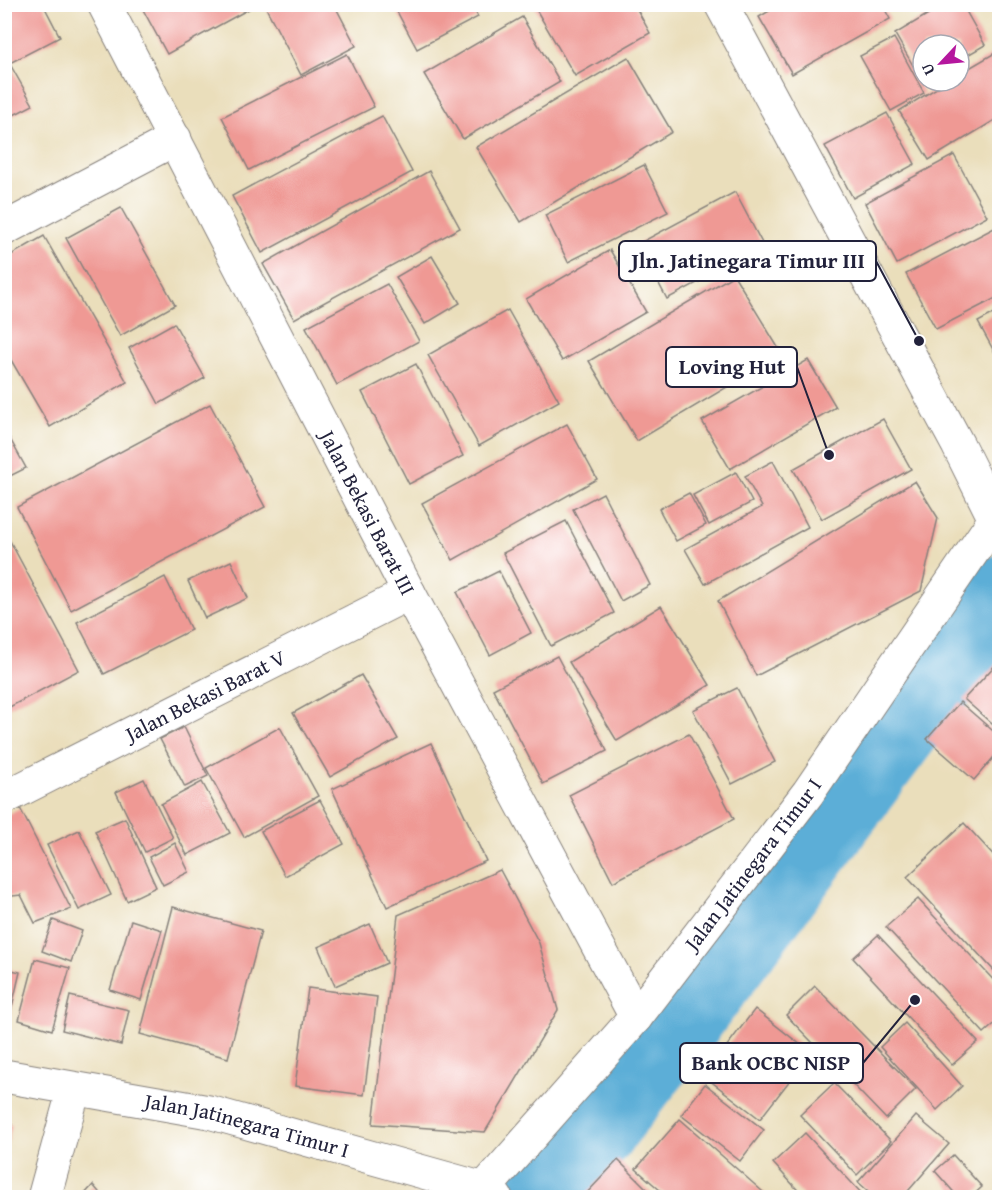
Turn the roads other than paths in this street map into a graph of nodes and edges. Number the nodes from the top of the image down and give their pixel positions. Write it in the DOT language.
graph roads {
  1 [pos="104,4"];
  2 [pos="721,4"];
  3 [pos="175,139"];
  4 [pos="4,229"];
  5 [pos="998,519"];
  6 [pos="409,593"];
  7 [pos="4,798"];
  8 [pos="636,1017"];
  9 [pos="4,1076"];
  10 [pos="74,1089"];
  11 [pos="485,1195"];
  12 [pos="44,1197"];
  1 -- 3 [label="street, Jalan Bekasi Barat III"];
  2 -- 5 [label="street"];
  3 -- 4 [label="street"];
  3 -- 6 [label="street, Jalan Bekasi Barat III"];
  5 -- 8 [label="street, Jalan Jatinegara Timur I"];
  6 -- 7 [label="street, Jalan Bekasi Barat V"];
  6 -- 8 [label="street, Jalan Bekasi Barat III"];
  8 -- 11 [label="street, Jalan Jatinegara Timur I"];
  9 -- 10 [label="street, Jalan Jatinegara Timur I"];
  10 -- 11 [label="street, Jalan Jatinegara Timur I"];
  10 -- 12 [label="street"];
}
